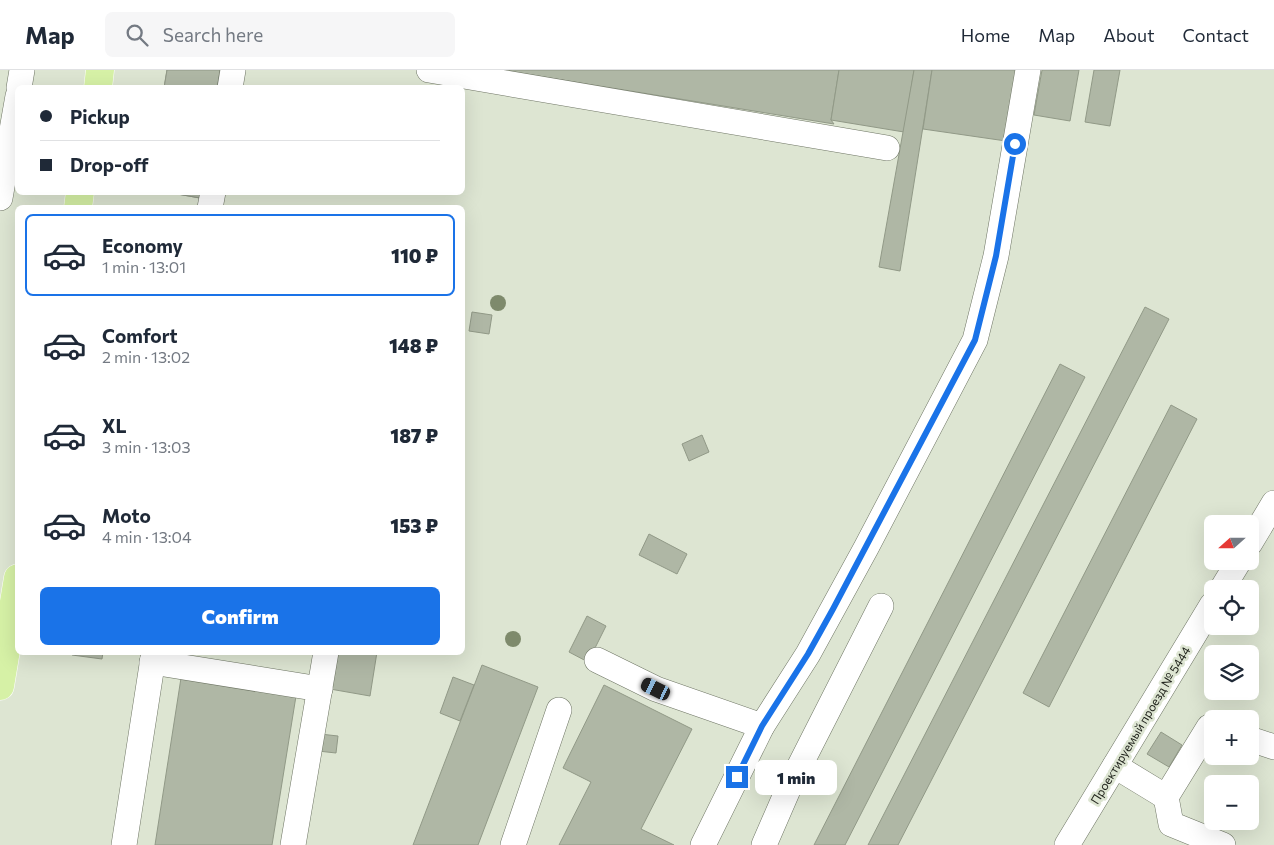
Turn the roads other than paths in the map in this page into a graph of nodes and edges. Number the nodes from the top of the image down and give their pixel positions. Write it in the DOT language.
graph roads {
  1 [pos="22,70"];
  2 [pos="100,70"];
  3 [pos="233,70"];
  4 [pos="429,70"];
  5 [pos="1028,70"];
  6 [pos="20,85"];
  7 [pos="98,85"];
  8 [pos="230,85"];
  9 [pos="15,113"];
  10 [pos="887,148"];
  11 [pos="8,154"];
  12 [pos="0,198"];
  13 [pos="1274,503"];
  14 [pos="1259,528"];
  15 [pos="881,606"];
  16 [pos="14,616"];
  17 [pos="1204,618"];
  18 [pos="326,655"];
  19 [pos="153,657"];
  20 [pos="597,660"];
  21 [pos="0,686"];
  22 [pos="320,688"];
  23 [pos="560,710"];
  24 [pos="762,726"];
  25 [pos="1204,735"];
  26 [pos="1259,742"];
  27 [pos="1274,747"];
  28 [pos="1115,766"];
  29 [pos="1166,797"];
  30 [pos="124,845"];
  31 [pos="293,845"];
  32 [pos="513,845"];
  33 [pos="703,845"];
  34 [pos="764,845"];
  35 [pos="1067,845"];
  36 [pos="1223,845"];
  1 -- 6 [label="street"];
  2 -- 7 [label="main road"];
  3 -- 8 [label="street"];
  4 -- 10 [label="street"];
  5 -- 24 [label="street"];
  9 -- 11 [label="street"];
  11 -- 12 [label="street"];
  13 -- 14 [label="street"];
  15 -- 34 [label="street"];
  16 -- 21 [label="main road"];
  17 -- 28 [label="street, Проектируемый проезд № 5444"];
  18 -- 22 [label="street"];
  19 -- 22 [label="street"];
  19 -- 30 [label="street"];
  20 -- 24 [label="street"];
  22 -- 31 [label="street"];
  23 -- 32 [label="street"];
  24 -- 33 [label="street"];
  25 -- 29 [label="street"];
  26 -- 27 [label="street"];
  28 -- 29 [label="street"];
  28 -- 35 [label="street, Проектируемый проезд № 5444"];
  29 -- 36 [label="street"];
}
